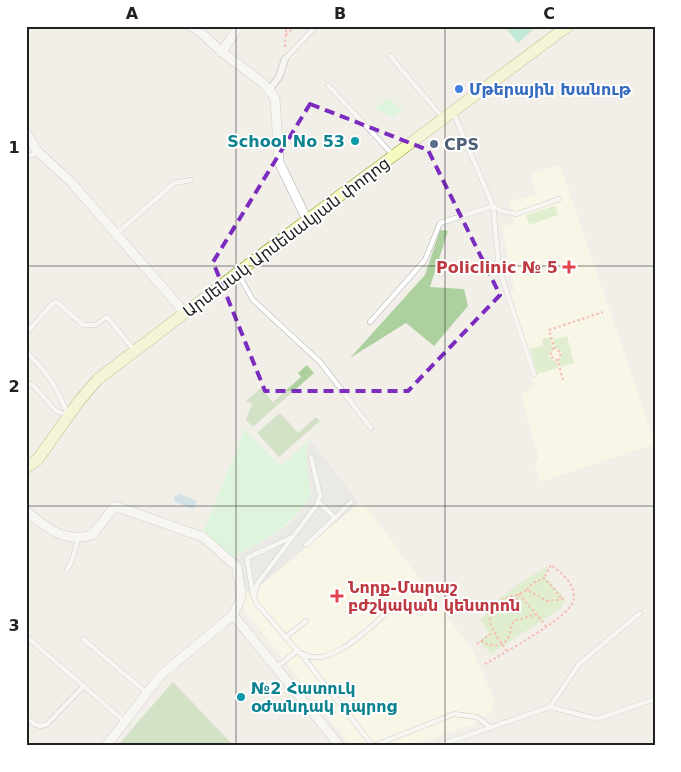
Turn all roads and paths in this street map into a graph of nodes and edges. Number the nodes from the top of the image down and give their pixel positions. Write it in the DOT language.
graph roads {
  1 [pos="190,26"];
  2 [pos="239,26"];
  3 [pos="286,26"];
  4 [pos="295,26"];
  5 [pos="316,26"];
  6 [pos="568,26"];
  7 [pos="286,35"];
  8 [pos="222,52"];
  9 [pos="390,56"];
  10 [pos="285,60"];
  11 [pos="328,84"];
  12 [pos="269,90"];
  13 [pos="449,116"];
  14 [pos="26,133"];
  15 [pos="38,152"];
  16 [pos="394,156"];
  17 [pos="26,157"];
  18 [pos="191,180"];
  19 [pos="559,199"];
  20 [pos="492,206"];
  21 [pos="308,220"];
  22 [pos="116,234"];
  23 [pos="237,273"];
  24 [pos="185,312"];
  25 [pos="603,312"];
  26 [pos="370,322"];
  27 [pos="26,333"];
  28 [pos="554,347"];
  29 [pos="26,352"];
  30 [pos="135,352"];
  31 [pos="558,361"];
  32 [pos="534,374"];
  33 [pos="563,380"];
  34 [pos="26,385"];
  35 [pos="68,416"];
  36 [pos="371,428"];
  37 [pos="311,457"];
  38 [pos="26,468"];
  39 [pos="318,500"];
  40 [pos="351,502"];
  41 [pos="26,511"];
  42 [pos="335,518"];
  43 [pos="294,536"];
  44 [pos="78,538"];
  45 [pos="306,545"];
  46 [pos="67,569"];
  47 [pos="544,578"];
  48 [pos="527,590"];
  49 [pos="519,594"];
  50 [pos="254,596"];
  51 [pos="392,608"];
  52 [pos="512,609"];
  53 [pos="640,613"];
  54 [pos="537,614"];
  55 [pos="232,615"];
  56 [pos="306,621"];
  57 [pos="546,626"];
  58 [pos="493,632"];
  59 [pos="26,636"];
  60 [pos="286,638"];
  61 [pos="84,639"];
  62 [pos="481,641"];
  63 [pos="477,644"];
  64 [pos="501,644"];
  65 [pos="506,651"];
  66 [pos="298,652"];
  67 [pos="485,664"];
  68 [pos="276,668"];
  69 [pos="84,686"];
  70 [pos="147,693"];
  71 [pos="655,698"];
  72 [pos="550,707"];
  73 [pos="26,718"];
  74 [pos="124,722"];
  75 [pos="491,728"];
  76 [pos="106,746"];
  77 [pos="340,746"];
  78 [pos="437,746"];
  1 -- 8 [label="street"];
  2 -- 8 [label="street"];
  3 -- 7 [label="path"];
  4 -- 7 [label="path"];
  5 -- 10 [label="lane"];
  6 -- 13 [label="main road, Արմենակ Արմենակյան փողոց"];
  7 -- 10 [label="path"];
  8 -- 12 [label="street"];
  9 -- 13 [label="lane"];
  10 -- 12 [label="street"];
  11 -- 16 [label="lane"];
  12 -- 21 [label="street"];
  13 -- 16 [label="main road, Արմենակ Արմենակյան փողոց"];
  13 -- 20 [label="lane"];
  14 -- 15 [label="street"];
  15 -- 17 [label="lane"];
  15 -- 22 [label="street"];
  16 -- 21 [label="main road, Արմենակ Արմենակյան փողոց"];
  18 -- 22 [label="lane"];
  19 -- 20 [label="lane"];
  20 -- 26 [label="lane"];
  20 -- 32 [label="lane"];
  21 -- 23 [label="main road, Արմենակ Արմենակյան փողոց"];
  22 -- 24 [label="street"];
  23 -- 24 [label="main road, Արմենակ Արմենակյան փողոց"];
  23 -- 36 [label="lane"];
  24 -- 30 [label="main road, Արմենակ Արմենակյան փողոց"];
  25 -- 28 [label="path"];
  27 -- 30 [label="lane"];
  28 -- 31 [label="path"];
  28 -- 31 [label="path"];
  29 -- 35 [label="lane"];
  30 -- 35 [label="main road, Արմենակ Արմենակյան փողոց"];
  31 -- 33 [label="path"];
  34 -- 35 [label="lane"];
  35 -- 38 [label="main road, Արմենակ Արմենակյան փողոց"];
  37 -- 39 [label="lane"];
  39 -- 42 [label="lane"];
  39 -- 43 [label="lane"];
  40 -- 42 [label="lane"];
  41 -- 44 [label="street"];
  42 -- 45 [label="lane"];
  43 -- 50 [label="lane"];
  43 -- 50 [label="lane"];
  44 -- 46 [label="lane"];
  44 -- 55 [label="street"];
  47 -- 48 [label="path"];
  47 -- 48 [label="path"];
  47 -- 57 [label="path"];
  48 -- 49 [label="path"];
  49 -- 52 [label="path"];
  49 -- 54 [label="path"];
  49 -- 58 [label="path"];
  50 -- 60 [label="lane"];
  51 -- 66 [label="lane"];
  53 -- 72 [label="lane"];
  54 -- 57 [label="path"];
  54 -- 64 [label="path"];
  55 -- 68 [label="street"];
  55 -- 70 [label="street"];
  56 -- 60 [label="lane"];
  57 -- 65 [label="path"];
  58 -- 62 [label="path"];
  58 -- 64 [label="path"];
  59 -- 69 [label="lane"];
  60 -- 66 [label="lane"];
  61 -- 70 [label="lane"];
  62 -- 63 [label="path"];
  62 -- 64 [label="path"];
  64 -- 65 [label="path"];
  65 -- 67 [label="path"];
  66 -- 68 [label="lane"];
  66 -- 75 [label="lane"];
  68 -- 77 [label="street"];
  69 -- 73 [label="lane"];
  69 -- 74 [label="lane"];
  70 -- 74 [label="street"];
  71 -- 72 [label="lane"];
  72 -- 75 [label="lane"];
  74 -- 76 [label="street"];
  75 -- 78 [label="lane"];
}
